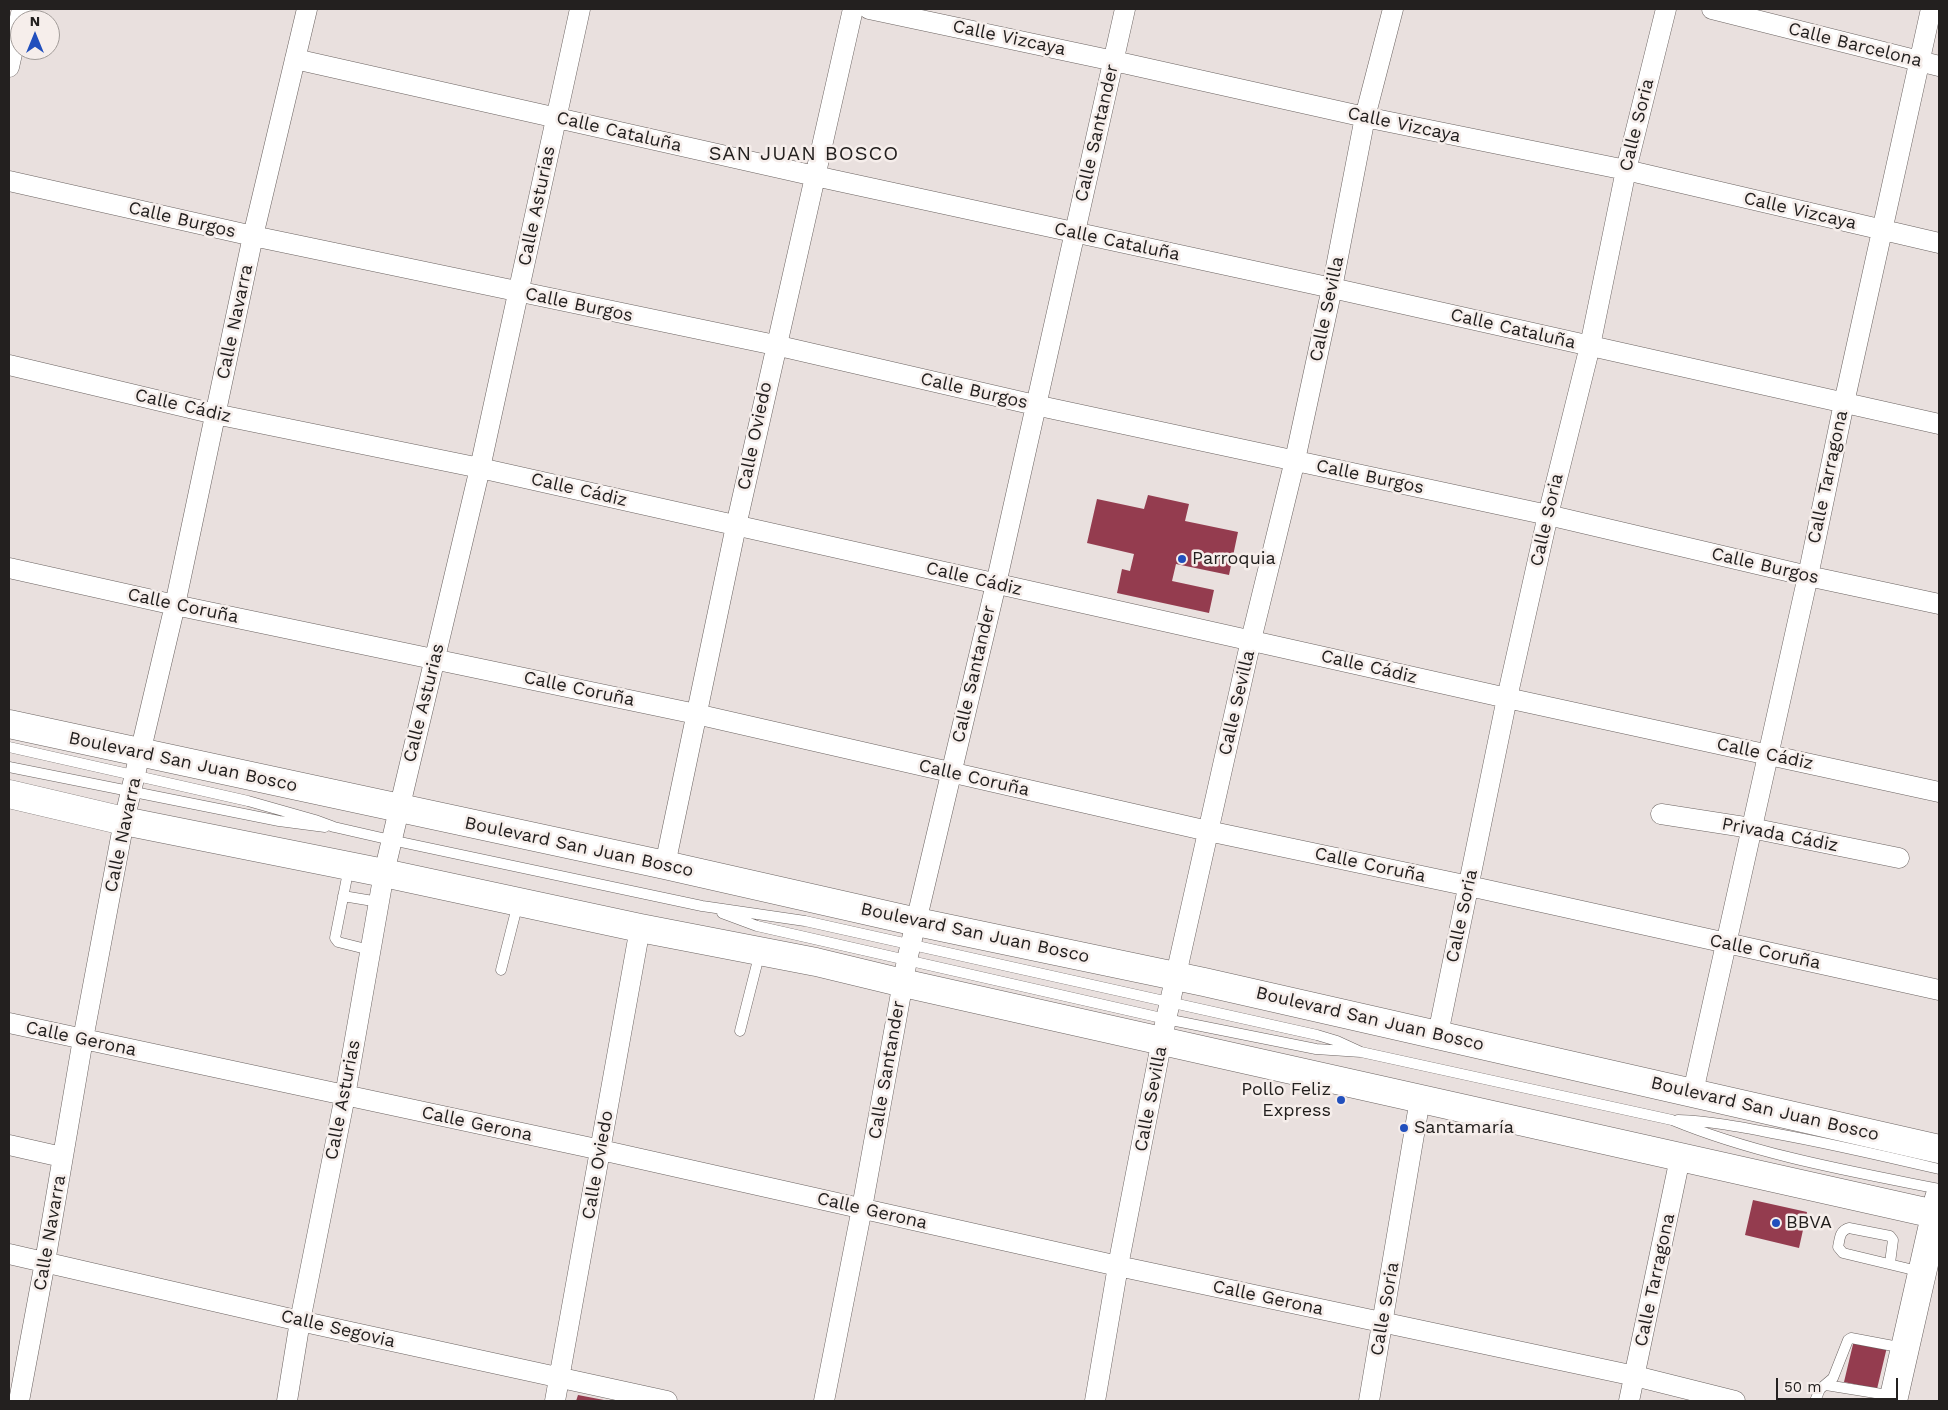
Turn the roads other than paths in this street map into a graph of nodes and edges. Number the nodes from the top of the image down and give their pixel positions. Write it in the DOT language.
graph roads {
  1 [pos="22,9"];
  2 [pos="307,9"];
  3 [pos="580,9"];
  4 [pos="853,9"];
  5 [pos="869,9"];
  6 [pos="1125,9"];
  7 [pos="1393,9"];
  8 [pos="1666,9"];
  9 [pos="1712,9"];
  10 [pos="1931,9"];
  11 [pos="295,59"];
  12 [pos="1114,61"];
  13 [pos="1919,61"];
  14 [pos="1939,66"];
  15 [pos="9,67"];
  16 [pos="1365,117"];
  17 [pos="556,118"];
  18 [pos="1626,170"];
  19 [pos="815,176"];
  20 [pos="9,181"];
  21 [pos="1882,230"];
  22 [pos="1075,233"];
  23 [pos="253,236"];
  24 [pos="1939,243"];
  25 [pos="1332,288"];
  26 [pos="519,293"];
  27 [pos="775,345"];
  28 [pos="1590,346"];
  29 [pos="9,365"];
  30 [pos="1844,403"];
  31 [pos="1035,405"];
  32 [pos="215,414"];
  33 [pos="1939,424"];
  34 [pos="1295,460"];
  35 [pos="480,468"];
  36 [pos="1548,515"];
  37 [pos="736,526"];
  38 [pos="9,568"];
  39 [pos="1808,576"];
  40 [pos="996,584"];
  41 [pos="1939,604"];
  42 [pos="175,605"];
  43 [pos="1251,640"];
  44 [pos="436,659"];
  45 [pos="1507,698"];
  46 [pos="696,714"];
  47 [pos="9,724"];
  48 [pos="9,747"];
  49 [pos="1768,754"];
  50 [pos="9,767"];
  51 [pos="136,773"];
  52 [pos="950,773"];
  53 [pos="1939,792"];
  54 [pos="9,794"];
  55 [pos="398,809"];
  56 [pos="1661,814"];
  57 [pos="124,821"];
  58 [pos="334,827"];
  59 [pos="1751,828"];
  60 [pos="1208,832"];
  61 [pos="391,840"];
  62 [pos="1899,858"];
  63 [pos="666,865"];
  64 [pos="349,866"];
  65 [pos="384,873"];
  66 [pos="1469,886"];
  67 [pos="343,896"];
  68 [pos="379,902"];
  69 [pos="518,902"];
  70 [pos="702,906"];
  71 [pos="640,928"];
  72 [pos="1726,944"];
  73 [pos="370,950"];
  74 [pos="760,951"];
  75 [pos="909,952"];
  76 [pos="501,970"];
  77 [pos="1939,990"];
  78 [pos="1169,1009"];
  79 [pos="9,1023"];
  80 [pos="740,1031"];
  81 [pos="1438,1034"];
  82 [pos="83,1039"];
  83 [pos="1361,1052"];
  84 [pos="1694,1092"];
  85 [pos="345,1096"];
  86 [pos="1420,1098"];
  87 [pos="1672,1120"];
  88 [pos="9,1145"];
  89 [pos="1939,1149"];
  90 [pos="602,1150"];
  91 [pos="62,1157"];
  92 [pos="1680,1158"];
  93 [pos="1939,1169"];
  94 [pos="1938,1204"];
  95 [pos="862,1208"];
  96 [pos="9,1254"];
  97 [pos="45,1262"];
  98 [pos="1890,1263"];
  99 [pos="1118,1266"];
  100 [pos="1923,1272"];
  101 [pos="300,1321"];
  102 [pos="1383,1322"];
  103 [pos="1905,1348"];
  104 [pos="17,1375"];
  105 [pos="1635,1376"];
  106 [pos="559,1378"];
  107 [pos="1826,1385"];
  108 [pos="1894,1399"];
  109 [pos="19,1401"];
  110 [pos="287,1401"];
  111 [pos="555,1401"];
  112 [pos="667,1401"];
  113 [pos="824,1401"];
  114 [pos="1095,1401"];
  115 [pos="1369,1401"];
  116 [pos="1629,1401"];
  117 [pos="1735,1401"];
  118 [pos="1815,1401"];
  1 -- 15 [label="street"];
  2 -- 11 [label="street, Calle Navarra"];
  3 -- 17 [label="street, Calle Asturias"];
  4 -- 19 [label="street, Calle Oviedo"];
  5 -- 12 [label="street, Calle Vizcaya"];
  6 -- 12 [label="street, Calle Santander"];
  7 -- 16 [label="street, Calle Sevilla"];
  8 -- 18 [label="street, Calle Soria"];
  9 -- 13 [label="street, Calle Barcelona"];
  10 -- 13 [label="street, Calle Tarragona"];
  11 -- 17 [label="street, Calle Cataluña"];
  11 -- 23 [label="street, Calle Navarra"];
  12 -- 16 [label="street, Calle Vizcaya"];
  12 -- 22 [label="street, Calle Santander"];
  13 -- 14 [label="street, Calle Barcelona"];
  13 -- 21 [label="street, Calle Tarragona"];
  16 -- 18 [label="street, Calle Vizcaya"];
  16 -- 25 [label="street, Calle Sevilla"];
  17 -- 19 [label="street, Calle Cataluña"];
  17 -- 26 [label="street, Calle Asturias"];
  18 -- 21 [label="street, Calle Vizcaya"];
  18 -- 28 [label="street, Calle Soria"];
  19 -- 22 [label="street, Calle Cataluña"];
  19 -- 27 [label="street, Calle Oviedo"];
  20 -- 23 [label="street, Calle Burgos"];
  21 -- 24 [label="street, Calle Vizcaya"];
  21 -- 30 [label="street, Calle Tarragona"];
  22 -- 25 [label="street, Calle Cataluña"];
  22 -- 31 [label="street, Calle Santander"];
  23 -- 26 [label="street, Calle Burgos"];
  23 -- 32 [label="street, Calle Navarra"];
  25 -- 28 [label="street, Calle Cataluña"];
  25 -- 34 [label="street, Calle Sevilla"];
  26 -- 27 [label="street, Calle Burgos"];
  26 -- 35 [label="street, Calle Asturias"];
  27 -- 31 [label="street, Calle Burgos"];
  27 -- 37 [label="street, Calle Oviedo"];
  28 -- 30 [label="street, Calle Cataluña"];
  28 -- 36 [label="street, Calle Soria"];
  29 -- 32 [label="street, Calle Cádiz"];
  30 -- 33 [label="street, Calle Cataluña"];
  30 -- 39 [label="street, Calle Tarragona"];
  31 -- 34 [label="street, Calle Burgos"];
  31 -- 40 [label="street, Calle Santander"];
  32 -- 35 [label="street, Calle Cádiz"];
  32 -- 42 [label="street, Calle Navarra"];
  34 -- 36 [label="street, Calle Burgos"];
  34 -- 43 [label="street, Calle Sevilla"];
  35 -- 37 [label="street, Calle Cádiz"];
  35 -- 44 [label="street, Calle Asturias"];
  36 -- 39 [label="street, Calle Burgos"];
  36 -- 45 [label="street, Calle Soria"];
  37 -- 40 [label="street, Calle Cádiz"];
  37 -- 46 [label="street, Calle Oviedo"];
  38 -- 42 [label="street, Calle Coruña"];
  39 -- 41 [label="street, Calle Burgos"];
  39 -- 49 [label="street, Calle Tarragona"];
  40 -- 43 [label="street, Calle Cádiz"];
  40 -- 52 [label="street, Calle Santander"];
  42 -- 44 [label="street, Calle Coruña"];
  42 -- 51 [label="street, Calle Navarra"];
  43 -- 45 [label="street, Calle Cádiz"];
  43 -- 60 [label="street, Calle Sevilla"];
  44 -- 46 [label="street, Calle Coruña"];
  44 -- 55 [label="street, Calle Asturias"];
  45 -- 49 [label="street, Calle Cádiz"];
  45 -- 66 [label="street, Calle Soria"];
  46 -- 52 [label="street, Calle Coruña"];
  46 -- 63 [label="street, Calle Oviedo"];
  47 -- 51 [label="street, Boulevard San Juan Bosco"];
  48 -- 51 [label="lane"];
  49 -- 53 [label="street, Calle Cádiz"];
  49 -- 59 [label="street, Calle Tarragona"];
  50 -- 51 [label="lane"];
  51 -- 55 [label="street, Boulevard San Juan Bosco"];
  51 -- 57 [label="street, Calle Navarra"];
  51 -- 58 [label="lane"];
  51 -- 58 [label="lane"];
  52 -- 60 [label="street, Calle Coruña"];
  52 -- 75 [label="street, Calle Santander"];
  54 -- 57 [label="street, Boulevard San Juan Bosco"];
  55 -- 61 [label="street, Calle Asturias"];
  55 -- 63 [label="street, Boulevard San Juan Bosco"];
  56 -- 59 [label="street, Privada Cádiz"];
  57 -- 64 [label="street, Boulevard San Juan Bosco"];
  57 -- 82 [label="street, Calle Navarra"];
  58 -- 61 [label="lane"];
  59 -- 62 [label="street, Privada Cádiz"];
  59 -- 72 [label="street, Calle Tarragona"];
  60 -- 66 [label="street, Calle Coruña"];
  60 -- 78 [label="street, Calle Sevilla"];
  61 -- 65 [label="street, Calle Asturias"];
  61 -- 70 [label="lane"];
  63 -- 75 [label="street, Boulevard San Juan Bosco"];
  64 -- 65 [label="street, Boulevard San Juan Bosco"];
  64 -- 67 [label="lane"];
  65 -- 68 [label="street, Calle Asturias"];
  65 -- 69 [label="street, Boulevard San Juan Bosco"];
  66 -- 72 [label="street, Calle Coruña"];
  66 -- 81 [label="street, Calle Soria"];
  67 -- 68 [label="lane"];
  67 -- 73 [label="lane"];
  68 -- 73 [label="street, Calle Asturias"];
  69 -- 71 [label="street, Boulevard San Juan Bosco"];
  69 -- 76 [label="lane"];
  70 -- 75 [label="lane"];
  70 -- 75 [label="lane"];
  71 -- 74 [label="street, Boulevard San Juan Bosco"];
  71 -- 90 [label="street, Calle Oviedo"];
  72 -- 77 [label="street, Calle Coruña"];
  72 -- 84 [label="street, Calle Tarragona"];
  73 -- 85 [label="street, Calle Asturias"];
  74 -- 75 [label="street, Boulevard San Juan Bosco"];
  74 -- 80 [label="lane"];
  75 -- 78 [label="street, Boulevard San Juan Bosco"];
  75 -- 78 [label="street, Boulevard San Juan Bosco"];
  75 -- 95 [label="street, Calle Santander"];
  78 -- 81 [label="street, Boulevard San Juan Bosco"];
  78 -- 83 [label="lane"];
  78 -- 83 [label="lane"];
  78 -- 86 [label="street, Boulevard San Juan Bosco"];
  78 -- 99 [label="street, Calle Sevilla"];
  79 -- 82 [label="street, Calle Gerona"];
  81 -- 84 [label="street, Boulevard San Juan Bosco"];
  82 -- 85 [label="street, Calle Gerona"];
  82 -- 91 [label="street, Calle Navarra"];
  83 -- 87 [label="lane"];
  84 -- 89 [label="street, Boulevard San Juan Bosco"];
  85 -- 90 [label="street, Calle Gerona"];
  85 -- 101 [label="street, Calle Asturias"];
  86 -- 92 [label="street, Boulevard San Juan Bosco"];
  86 -- 102 [label="street, Calle Soria"];
  87 -- 93 [label="lane"];
  87 -- 94 [label="lane"];
  88 -- 91 [label="street"];
  90 -- 95 [label="street, Calle Gerona"];
  90 -- 106 [label="street, Calle Oviedo"];
  91 -- 97 [label="street, Calle Navarra"];
  92 -- 94 [label="street, Boulevard San Juan Bosco"];
  92 -- 105 [label="street, Calle Tarragona"];
  94 -- 100 [label="street"];
  95 -- 99 [label="street, Calle Gerona"];
  95 -- 113 [label="street, Calle Santander"];
  96 -- 97 [label="street, Calle Segovia"];
  97 -- 101 [label="street, Calle Segovia"];
  97 -- 104 [label="street, Calle Navarra"];
  98 -- 98 [label="lane"];
  98 -- 100 [label="lane"];
  99 -- 102 [label="street, Calle Gerona"];
  99 -- 114 [label="street, Calle Sevilla"];
  100 -- 103 [label="street"];
  101 -- 106 [label="street, Calle Segovia"];
  101 -- 110 [label="street, Calle Asturias"];
  102 -- 105 [label="street, Calle Gerona"];
  102 -- 115 [label="street, Calle Soria"];
  103 -- 107 [label="lane"];
  103 -- 108 [label="street"];
  104 -- 109 [label="street, Calle Navarra"];
  105 -- 116 [label="street, Calle Tarragona"];
  105 -- 117 [label="street, Calle Gerona"];
  106 -- 111 [label="street, Calle Oviedo"];
  106 -- 112 [label="street, Calle Segovia"];
  107 -- 108 [label="lane"];
  107 -- 118 [label="lane"];
}
